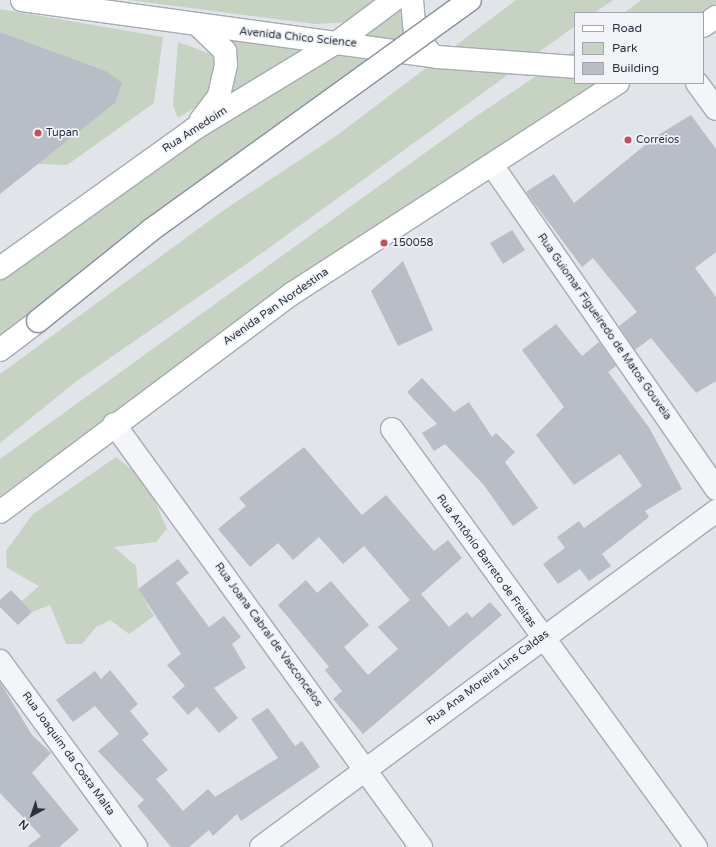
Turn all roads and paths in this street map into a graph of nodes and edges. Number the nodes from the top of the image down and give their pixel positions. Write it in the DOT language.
graph roads {
  1 [pos="22,0"];
  2 [pos="394,0"];
  3 [pos="412,0"];
  4 [pos="470,0"];
  5 [pos="716,17"];
  6 [pos="704,25"];
  7 [pos="200,27"];
  8 [pos="339,41"];
  9 [pos="437,57"];
  10 [pos="574,68"];
  11 [pos="616,84"];
  12 [pos="697,84"];
  13 [pos="716,109"];
  14 [pos="194,129"];
  15 [pos="492,165"];
  16 [pos="0,268"];
  17 [pos="0,350"];
  18 [pos="114,424"];
  19 [pos="392,429"];
  20 [pos="716,489"];
  21 [pos="716,510"];
  22 [pos="0,512"];
  23 [pos="541,638"];
  24 [pos="0,661"];
  25 [pos="365,769"];
  26 [pos="136,847"];
  27 [pos="261,847"];
  28 [pos="421,847"];
  29 [pos="696,847"];
  1 -- 7 [label="main road, Avenida Chico Science"];
  2 -- 8 [label="main road, Rua Amedoim"];
  3 -- 9 [label="main road"];
  4 -- 17 [label="main road, bridge"];
  5 -- 6 [label="main road"];
  7 -- 8 [label="main road, Avenida Chico Science"];
  7 -- 14 [label="main road"];
  8 -- 9 [label="main road, Avenida Chico Science"];
  8 -- 14 [label="main road, Rua Amedoim"];
  9 -- 10 [label="main road, Avenida Chico Science"];
  11 -- 15 [label="main road, Avenida Pan Nordestina"];
  12 -- 13 [label="street"];
  14 -- 16 [label="main road, Rua Amedoim"];
  15 -- 18 [label="main road, Avenida Pan Nordestina"];
  15 -- 20 [label="street, Rua Guiomar Figueiredo de Matos Gouveia"];
  18 -- 22 [label="main road, Avenida Pan Nordestina"];
  18 -- 25 [label="street, Rua Joana Cabral de Vasconcelos"];
  19 -- 23 [label="street, Rua Antônio Barreto de Freitas"];
  21 -- 23 [label="street, Rua Ana Moreira Lins Caldas"];
  23 -- 25 [label="street, Rua Ana Moreira Lins Caldas"];
  23 -- 29 [label="street, Rua Antônio Barreto de Freitas"];
  24 -- 26 [label="street, Rua Joaquim da Costa Malta"];
  25 -- 27 [label="street, Rua Ana Moreira Lins Caldas"];
  25 -- 28 [label="street, Rua Joana Cabral de Vasconcelos"];
}
